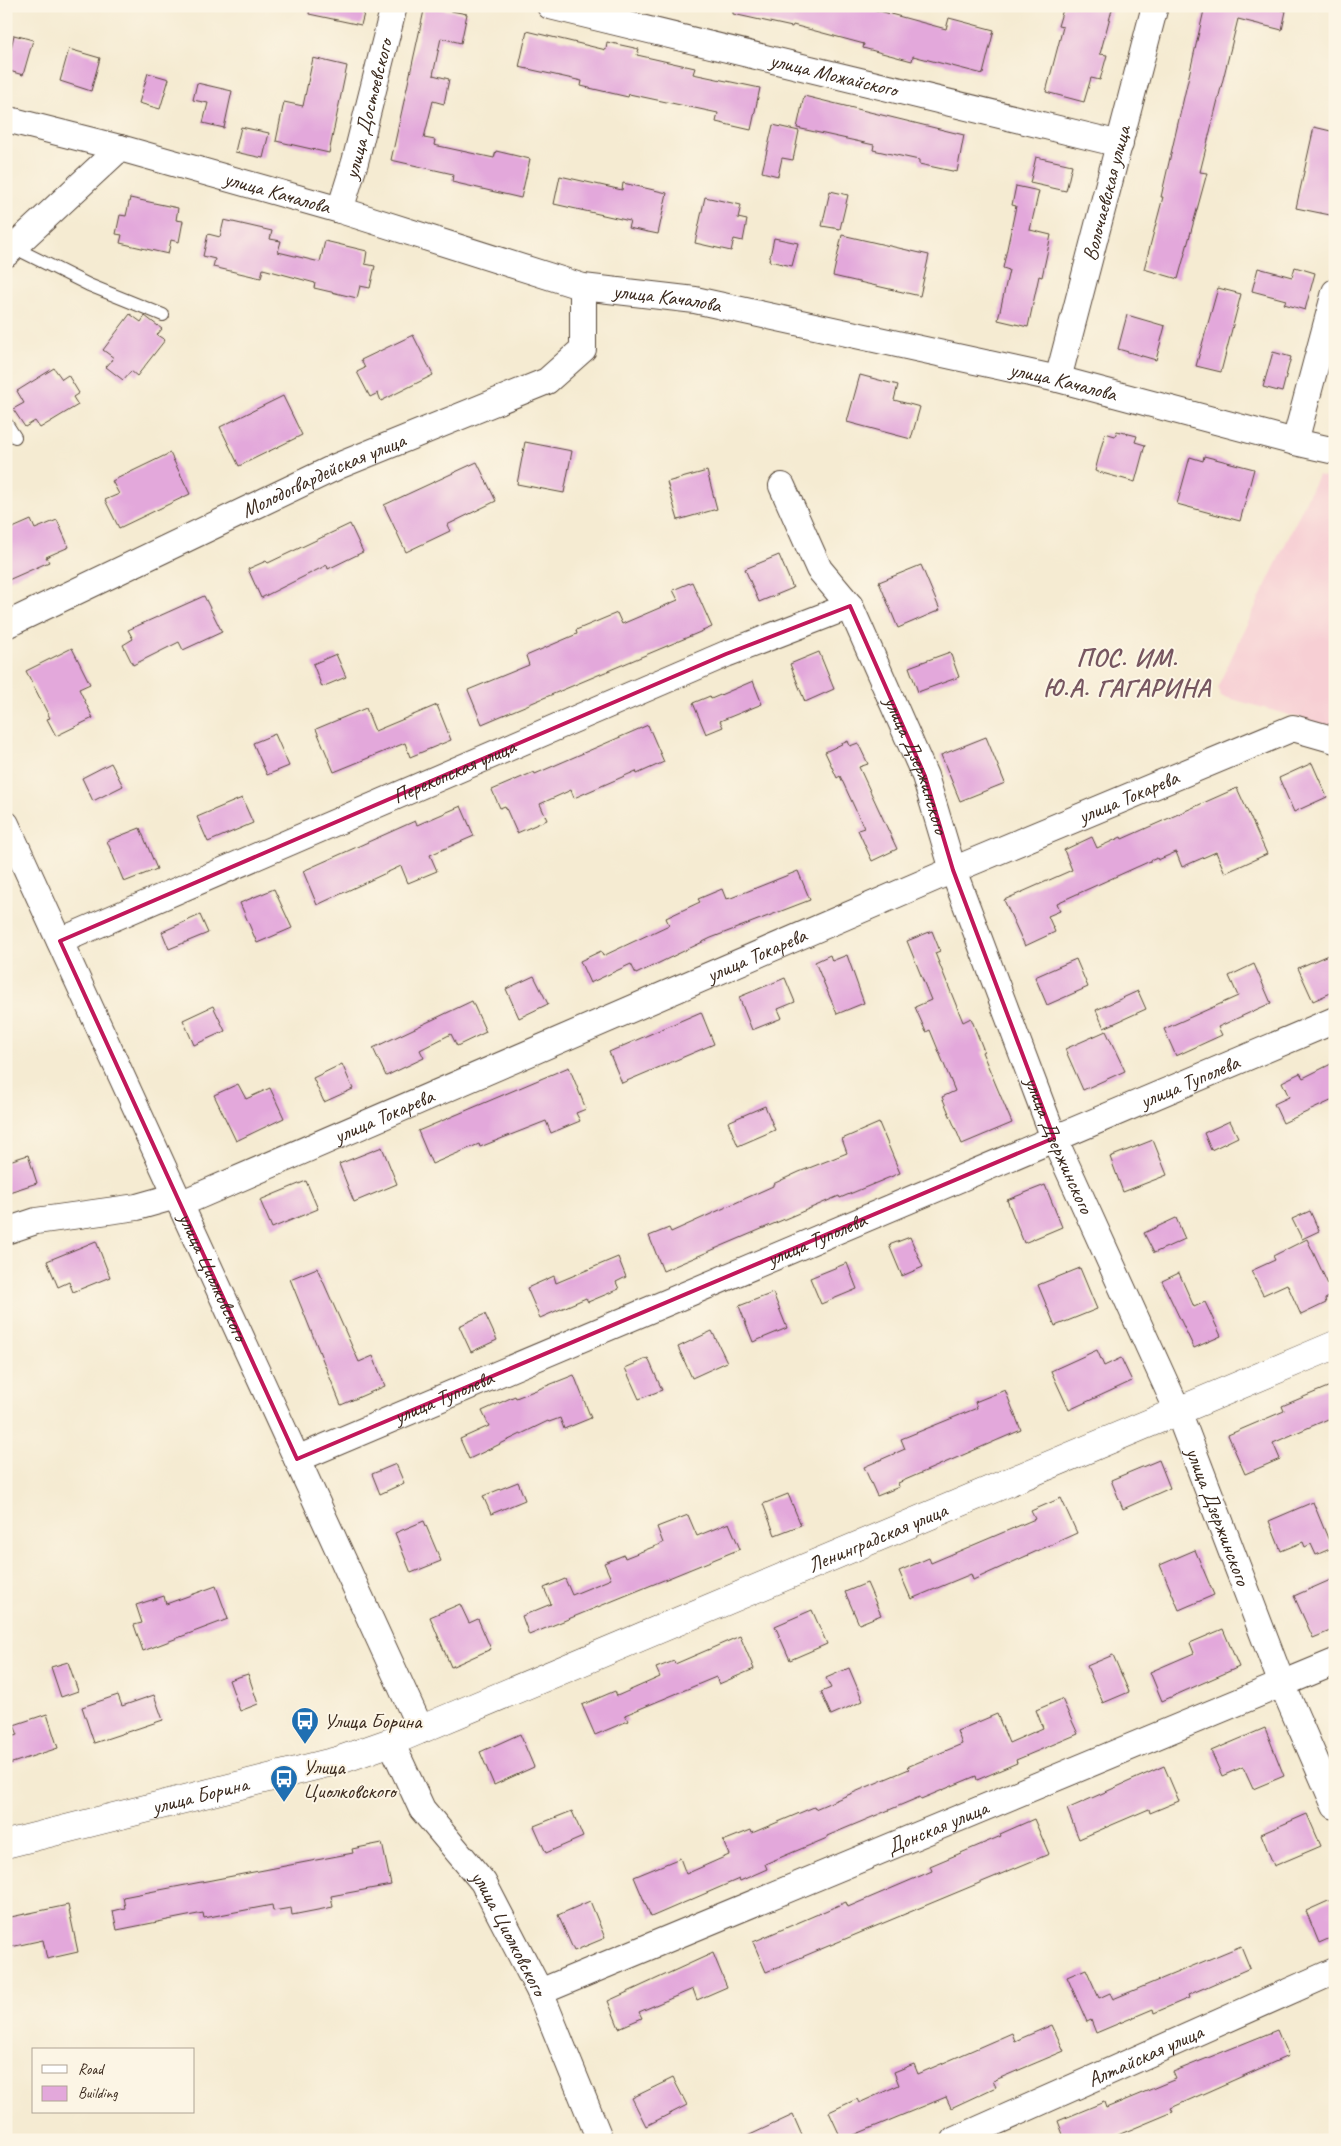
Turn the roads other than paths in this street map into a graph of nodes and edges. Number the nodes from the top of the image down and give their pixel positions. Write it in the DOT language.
graph roads {
  1 [pos="394,6"];
  2 [pos="550,6"];
  3 [pos="1155,6"];
  4 [pos="6,119"];
  5 [pos="1120,144"];
  6 [pos="120,148"];
  7 [pos="340,210"];
  8 [pos="10,251"];
  9 [pos="583,287"];
  10 [pos="1335,292"];
  11 [pos="162,315"];
  12 [pos="1058,379"];
  13 [pos="6,423"];
  14 [pos="15,437"];
  15 [pos="1295,442"];
  16 [pos="1335,451"];
  17 [pos="782,486"];
  18 [pos="850,606"];
  19 [pos="6,625"];
  20 [pos="1335,740"];
  21 [pos="6,824"];
  22 [pos="953,870"];
  23 [pos="60,941"];
  24 [pos="1335,1020"];
  25 [pos="1054,1138"];
  26 [pos="178,1200"];
  27 [pos="6,1231"];
  28 [pos="1335,1345"];
  29 [pos="1178,1411"];
  30 [pos="297,1459"];
  31 [pos="1335,1662"];
  32 [pos="1282,1684"];
  33 [pos="421,1730"];
  34 [pos="391,1742"];
  35 [pos="1335,1806"];
  36 [pos="6,1844"];
  37 [pos="1335,1971"];
  38 [pos="540,1992"];
  39 [pos="600,2140"];
  40 [pos="955,2140"];
  1 -- 7 [label="street, улица Достоевского"];
  2 -- 5 [label="street, улица Можайского"];
  3 -- 5 [label="street, Волочаевская улица"];
  4 -- 6 [label="street, улица Качалова"];
  5 -- 12 [label="street, Волочаевская улица"];
  6 -- 7 [label="street, улица Качалова"];
  6 -- 8 [label="street"];
  7 -- 9 [label="street, улица Качалова"];
  8 -- 11 [label="lane"];
  9 -- 12 [label="street, улица Качалова"];
  9 -- 19 [label="street, Молодогвардейская улица"];
  10 -- 15 [label="street"];
  12 -- 15 [label="street, улица Качалова"];
  13 -- 14 [label="lane"];
  15 -- 16 [label="street, улица Качалова"];
  17 -- 18 [label="street, улица Дзержинского"];
  18 -- 22 [label="street, улица Дзержинского"];
  18 -- 23 [label="street, Перекопская улица"];
  20 -- 22 [label="street, улица Токарева"];
  21 -- 23 [label="street, улица Циолковского"];
  22 -- 25 [label="street, улица Дзержинского"];
  22 -- 26 [label="street, улица Токарева"];
  23 -- 26 [label="street, улица Циолковского"];
  24 -- 25 [label="street, улица Туполева"];
  25 -- 29 [label="street, улица Дзержинского"];
  25 -- 30 [label="street, улица Туполева"];
  26 -- 27 [label="street, улица Токарева"];
  26 -- 30 [label="street, улица Циолковского"];
  28 -- 29 [label="street, Ленинградская улица"];
  29 -- 32 [label="street, улица Дзержинского"];
  29 -- 33 [label="street, Ленинградская улица"];
  30 -- 33 [label="street, улица Циолковского"];
  31 -- 32 [label="street, Донская улица"];
  32 -- 35 [label="street, улица Дзержинского"];
  32 -- 38 [label="street, Донская улица"];
  33 -- 34 [label="street, улица Борина"];
  34 -- 36 [label="street, улица Борина"];
  34 -- 38 [label="street, улица Циолковского"];
  37 -- 40 [label="street, Алтайская улица"];
  38 -- 39 [label="street, улица Циолковского"];
}
